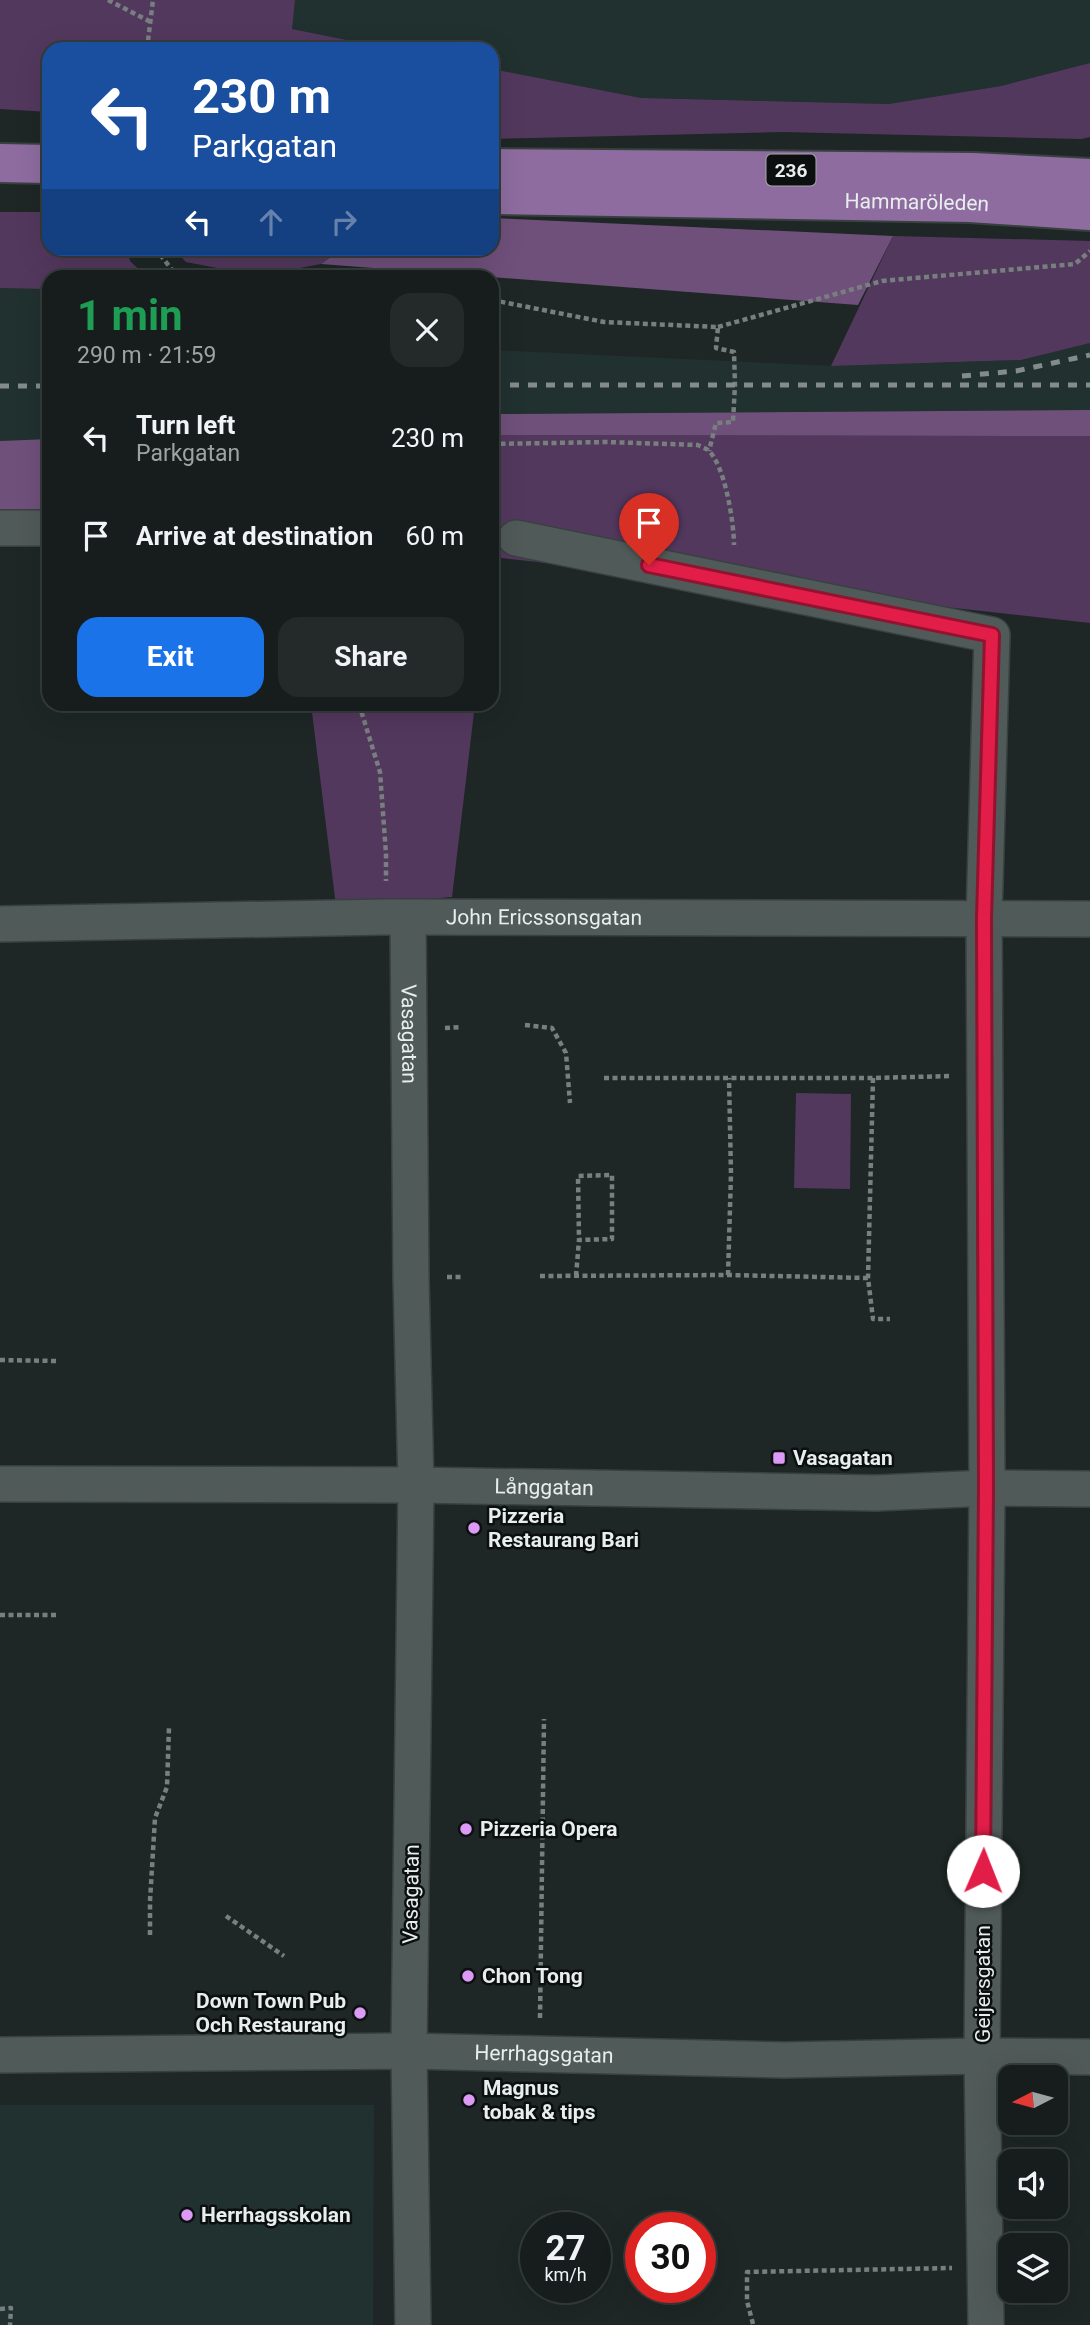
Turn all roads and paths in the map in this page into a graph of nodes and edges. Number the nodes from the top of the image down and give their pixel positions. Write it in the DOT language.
graph roads {
  1 [pos="108,0"];
  2 [pos="153,0"];
  3 [pos="149,21"];
  4 [pos="148,42"];
  5 [pos="0,163"];
  6 [pos="42,164"];
  7 [pos="499,168"];
  8 [pos="1090,178"];
  9 [pos="0,188"];
  10 [pos="42,188"];
  11 [pos="499,195"];
  12 [pos="1090,211"];
  13 [pos="1090,251"];
  14 [pos="161,256"];
  15 [pos="172,270"];
  16 [pos="499,301"];
  17 [pos="718,327"];
  18 [pos="499,444"];
  19 [pos="709,451"];
  20 [pos="0,528"];
  21 [pos="42,528"];
  22 [pos="516,538"];
  23 [pos="729,580"];
  24 [pos="361,711"];
  25 [pos="397,918"];
  26 [pos="984,919"];
  27 [pos="1090,919"];
  28 [pos="0,924"];
  29 [pos="525,1025"];
  30 [pos="957,1076"];
  31 [pos="604,1078"];
  32 [pos="729,1078"];
  33 [pos="873,1078"];
  34 [pos="570,1103"];
  35 [pos="579,1240"];
  36 [pos="728,1275"];
  37 [pos="540,1276"];
  38 [pos="576,1276"];
  39 [pos="868,1278"];
  40 [pos="890,1319"];
  41 [pos="0,1360"];
  42 [pos="57,1361"];
  43 [pos="0,1485"];
  44 [pos="416,1485"];
  45 [pos="986,1488"];
  46 [pos="1090,1489"];
  47 [pos="0,1615"];
  48 [pos="59,1615"];
  49 [pos="544,1719"];
  50 [pos="169,1727"];
  51 [pos="226,1916"];
  52 [pos="150,1935"];
  53 [pos="284,1956"];
  54 [pos="409,2051"];
  55 [pos="540,2054"];
  56 [pos="0,2055"];
  57 [pos="982,2056"];
  58 [pos="1090,2057"];
  59 [pos="985,2267"];
  60 [pos="0,2309"];
  61 [pos="10,2325"];
  62 [pos="413,2325"];
  63 [pos="754,2325"];
  64 [pos="986,2325"];
  1 -- 3 [label="path"];
  2 -- 3 [label="path"];
  3 -- 4 [label="path"];
  5 -- 6 [label="main road"];
  7 -- 8 [label="main road, Hammaröleden / 236"];
  9 -- 10 [label="main road"];
  11 -- 12 [label="main road, Hammaröleden / 236"];
  13 -- 17 [label="path"];
  14 -- 15 [label="path"];
  16 -- 17 [label="path"];
  17 -- 19 [label="path"];
  18 -- 19 [label="path"];
  19 -- 23 [label="path"];
  20 -- 21 [label="street"];
  22 -- 23 [label="street"];
  23 -- 26 [label="street, Geijersgatan"];
  24 -- 25 [label="path"];
  25 -- 26 [label="street, John Ericssonsgatan"];
  25 -- 28 [label="street, John Ericssonsgatan"];
  25 -- 44 [label="street, Vasagatan"];
  26 -- 27 [label="street, John Ericssonsgatan"];
  26 -- 45 [label="street, Geijersgatan"];
  29 -- 34 [label="path"];
  30 -- 33 [label="path"];
  31 -- 32 [label="path"];
  32 -- 33 [label="path"];
  32 -- 36 [label="path"];
  33 -- 39 [label="path"];
  35 -- 35 [label="path"];
  35 -- 38 [label="path"];
  36 -- 38 [label="path"];
  36 -- 39 [label="path"];
  37 -- 38 [label="path"];
  39 -- 40 [label="path"];
  41 -- 42 [label="path"];
  43 -- 44 [label="street, Långgatan"];
  44 -- 45 [label="street, Långgatan"];
  44 -- 54 [label="street, Vasagatan"];
  45 -- 46 [label="street, Långgatan"];
  45 -- 57 [label="street, Geijersgatan"];
  47 -- 48 [label="path"];
  49 -- 55 [label="path"];
  50 -- 52 [label="path"];
  51 -- 53 [label="path"];
  54 -- 55 [label="street, Herrhagsgatan"];
  54 -- 56 [label="street, Herrhagsgatan"];
  54 -- 62 [label="street, Vasagatan"];
  55 -- 57 [label="street, Herrhagsgatan"];
  57 -- 58 [label="street, Herrhagsgatan"];
  57 -- 59 [label="street, Geijersgatan"];
  59 -- 63 [label="path"];
  59 -- 64 [label="street, Geijersgatan"];
  60 -- 61 [label="path"];
}
